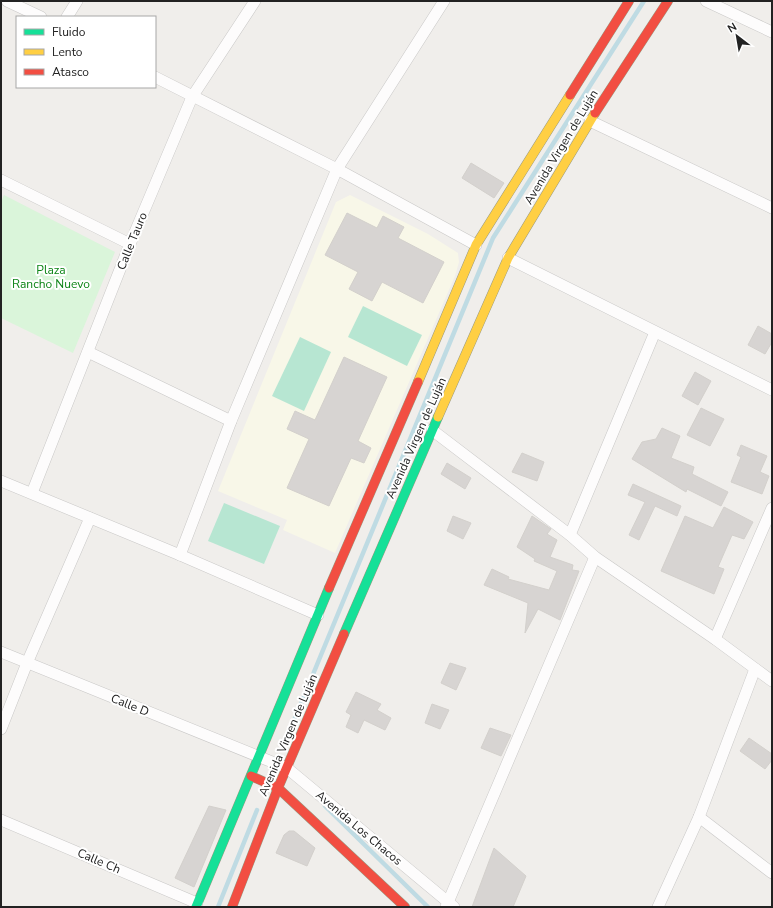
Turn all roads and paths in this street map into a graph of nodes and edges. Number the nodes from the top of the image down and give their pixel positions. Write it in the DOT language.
graph roads {
  1 [pos="7,1"];
  2 [pos="77,1"];
  3 [pos="256,1"];
  4 [pos="444,1"];
  5 [pos="629,1"];
  6 [pos="668,1"];
  7 [pos="706,1"];
  8 [pos="39,16"];
  9 [pos="68,16"];
  10 [pos="772,32"];
  11 [pos="156,78"];
  12 [pos="192,97"];
  13 [pos="590,121"];
  14 [pos="337,169"];
  15 [pos="1,180"];
  16 [pos="772,208"];
  17 [pos="130,244"];
  18 [pos="476,245"];
  19 [pos="508,258"];
  20 [pos="655,332"];
  21 [pos="88,352"];
  22 [pos="772,390"];
  23 [pos="231,421"];
  24 [pos="432,430"];
  25 [pos="1,481"];
  26 [pos="32,493"];
  27 [pos="772,508"];
  28 [pos="90,518"];
  29 [pos="570,534"];
  30 [pos="180,555"];
  31 [pos="595,557"];
  32 [pos="318,615"];
  33 [pos="715,639"];
  34 [pos="1,652"];
  35 [pos="27,663"];
  36 [pos="755,669"];
  37 [pos="772,681"];
  38 [pos="1,729"];
  39 [pos="259,757"];
  40 [pos="287,768"];
  41 [pos="251,776"];
  42 [pos="278,788"];
  43 [pos="699,817"];
  44 [pos="1,820"];
  45 [pos="772,873"];
  46 [pos="197,905"];
  47 [pos="450,906"];
  48 [pos="232,907"];
  49 [pos="405,907"];
  50 [pos="658,907"];
  1 -- 8 [label="street"];
  2 -- 9 [label="street"];
  3 -- 12 [label="street, Calle Tauro"];
  4 -- 14 [label="street"];
  5 -- 18 [label="main road, Avenida Virgen de Luján"];
  6 -- 13 [label="main road, Avenida Virgen de Luján"];
  7 -- 10 [label="street"];
  11 -- 12 [label="street"];
  12 -- 14 [label="street"];
  12 -- 17 [label="street, Calle Tauro"];
  13 -- 16 [label="street"];
  13 -- 19 [label="main road, Avenida Virgen de Luján"];
  14 -- 18 [label="street"];
  14 -- 23 [label="street"];
  15 -- 17 [label="street"];
  17 -- 21 [label="street, Calle Tauro"];
  18 -- 32 [label="main road, Avenida Virgen de Luján"];
  19 -- 20 [label="street"];
  19 -- 24 [label="main road, Avenida Virgen de Luján"];
  20 -- 22 [label="street"];
  20 -- 29 [label="street"];
  21 -- 23 [label="street"];
  21 -- 26 [label="street, Calle Tauro"];
  23 -- 30 [label="street"];
  24 -- 29 [label="street"];
  24 -- 40 [label="main road, Avenida Virgen de Luján"];
  25 -- 26 [label="street"];
  26 -- 28 [label="street"];
  27 -- 33 [label="street"];
  28 -- 30 [label="street"];
  28 -- 35 [label="street"];
  29 -- 31 [label="street"];
  30 -- 32 [label="street"];
  31 -- 33 [label="street"];
  31 -- 47 [label="street"];
  32 -- 39 [label="main road, Avenida Virgen de Luján"];
  33 -- 36 [label="street"];
  34 -- 35 [label="street, Calle D"];
  35 -- 38 [label="street"];
  35 -- 39 [label="street, Calle D"];
  36 -- 37 [label="street"];
  36 -- 43 [label="street"];
  39 -- 40 [label="street, Avenida Los Chacos"];
  39 -- 41 [label="main road, Avenida Virgen de Luján"];
  40 -- 42 [label="main road, Avenida Virgen de Luján"];
  40 -- 47 [label="street, Avenida Los Chacos"];
  41 -- 42 [label="main road, Avenida Los Chacos"];
  41 -- 46 [label="main road, Avenida Virgen de Luján"];
  42 -- 48 [label="main road, Avenida Virgen de Luján"];
  42 -- 49 [label="main road, Avenida Los Chacos"];
  43 -- 45 [label="street"];
  43 -- 50 [label="street"];
  44 -- 46 [label="street, Calle Ch"];
}
